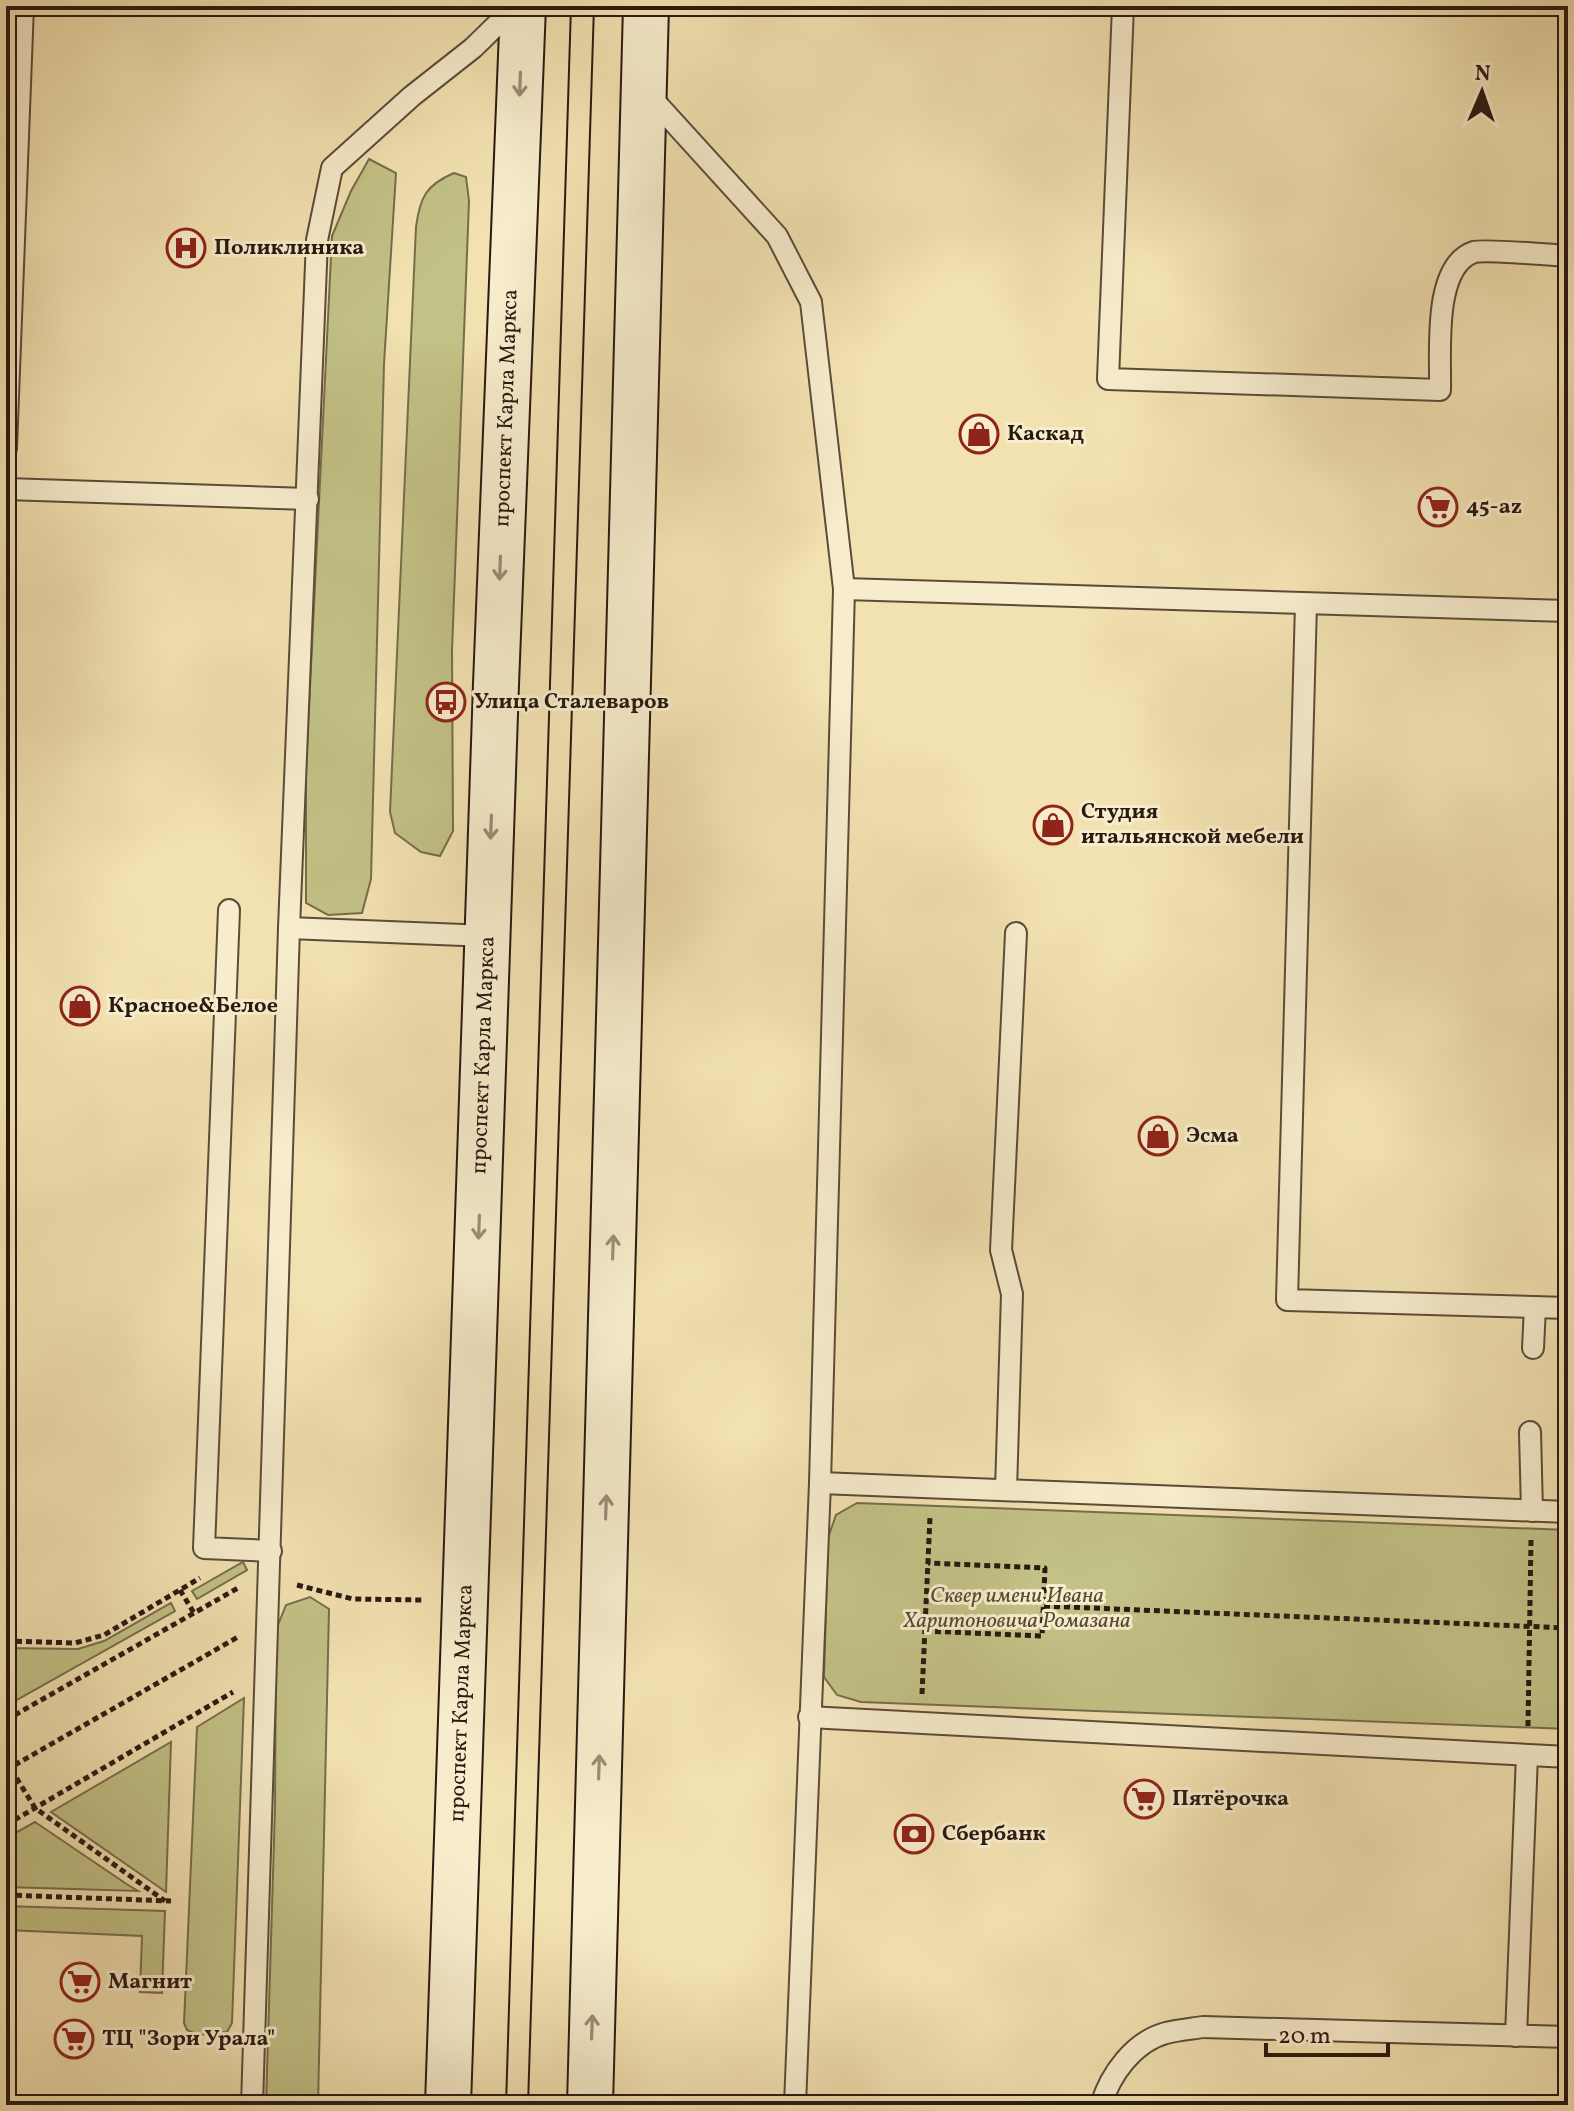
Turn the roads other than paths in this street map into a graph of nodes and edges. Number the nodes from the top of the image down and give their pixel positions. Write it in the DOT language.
graph roads {
  1 [pos="23,6"];
  2 [pos="516,6"];
  3 [pos="523,6"];
  4 [pos="646,6"];
  5 [pos="1123,6"];
  6 [pos="644,89"];
  7 [pos="1568,256"];
  8 [pos="6,448"];
  9 [pos="6,489"];
  10 [pos="308,499"];
  11 [pos="844,589"];
  12 [pos="1306,604"];
  13 [pos="1568,611"];
  14 [pos="229,910"];
  15 [pos="289,928"];
  16 [pos="1016,933"];
  17 [pos="488,936"];
  18 [pos="1535,1307"];
  19 [pos="1568,1308"];
  20 [pos="1533,1348"];
  21 [pos="1530,1432"];
  22 [pos="820,1483"];
  23 [pos="1006,1490"];
  24 [pos="1532,1511"];
  25 [pos="1568,1512"];
  26 [pos="271,1551"];
  27 [pos="809,1717"];
  28 [pos="1527,1755"];
  29 [pos="1568,1757"];
  30 [pos="1516,2036"];
  31 [pos="1568,2037"];
  32 [pos="252,2105"];
  33 [pos="448,2105"];
  34 [pos="590,2105"];
  35 [pos="795,2105"];
  36 [pos="1101,2105"];
  1 -- 8 [label="lane"];
  2 -- 10 [label="lane"];
  3 -- 17 [label="main road, проспект Карла Маркса, one-way"];
  4 -- 6 [label="main road"];
  5 -- 7 [label="lane"];
  6 -- 11 [label="lane"];
  34 -- 6 [label="main road, one-way"];
  9 -- 10 [label="lane"];
  10 -- 15 [label="lane"];
  11 -- 12 [label="lane"];
  11 -- 22 [label="lane"];
  12 -- 13 [label="lane"];
  12 -- 18 [label="lane"];
  14 -- 26 [label="lane"];
  15 -- 17 [label="lane"];
  15 -- 26 [label="lane"];
  16 -- 23 [label="lane"];
  17 -- 33 [label="main road, проспект Карла Маркса, one-way"];
  18 -- 19 [label="lane"];
  18 -- 20 [label="lane"];
  21 -- 24 [label="lane"];
  22 -- 23 [label="lane"];
  22 -- 27 [label="lane"];
  23 -- 24 [label="lane"];
  24 -- 25 [label="lane"];
  26 -- 32 [label="lane"];
  27 -- 28 [label="lane"];
  27 -- 35 [label="lane"];
  28 -- 29 [label="lane"];
  28 -- 30 [label="lane"];
  30 -- 31 [label="lane"];
  30 -- 36 [label="lane"];
}
